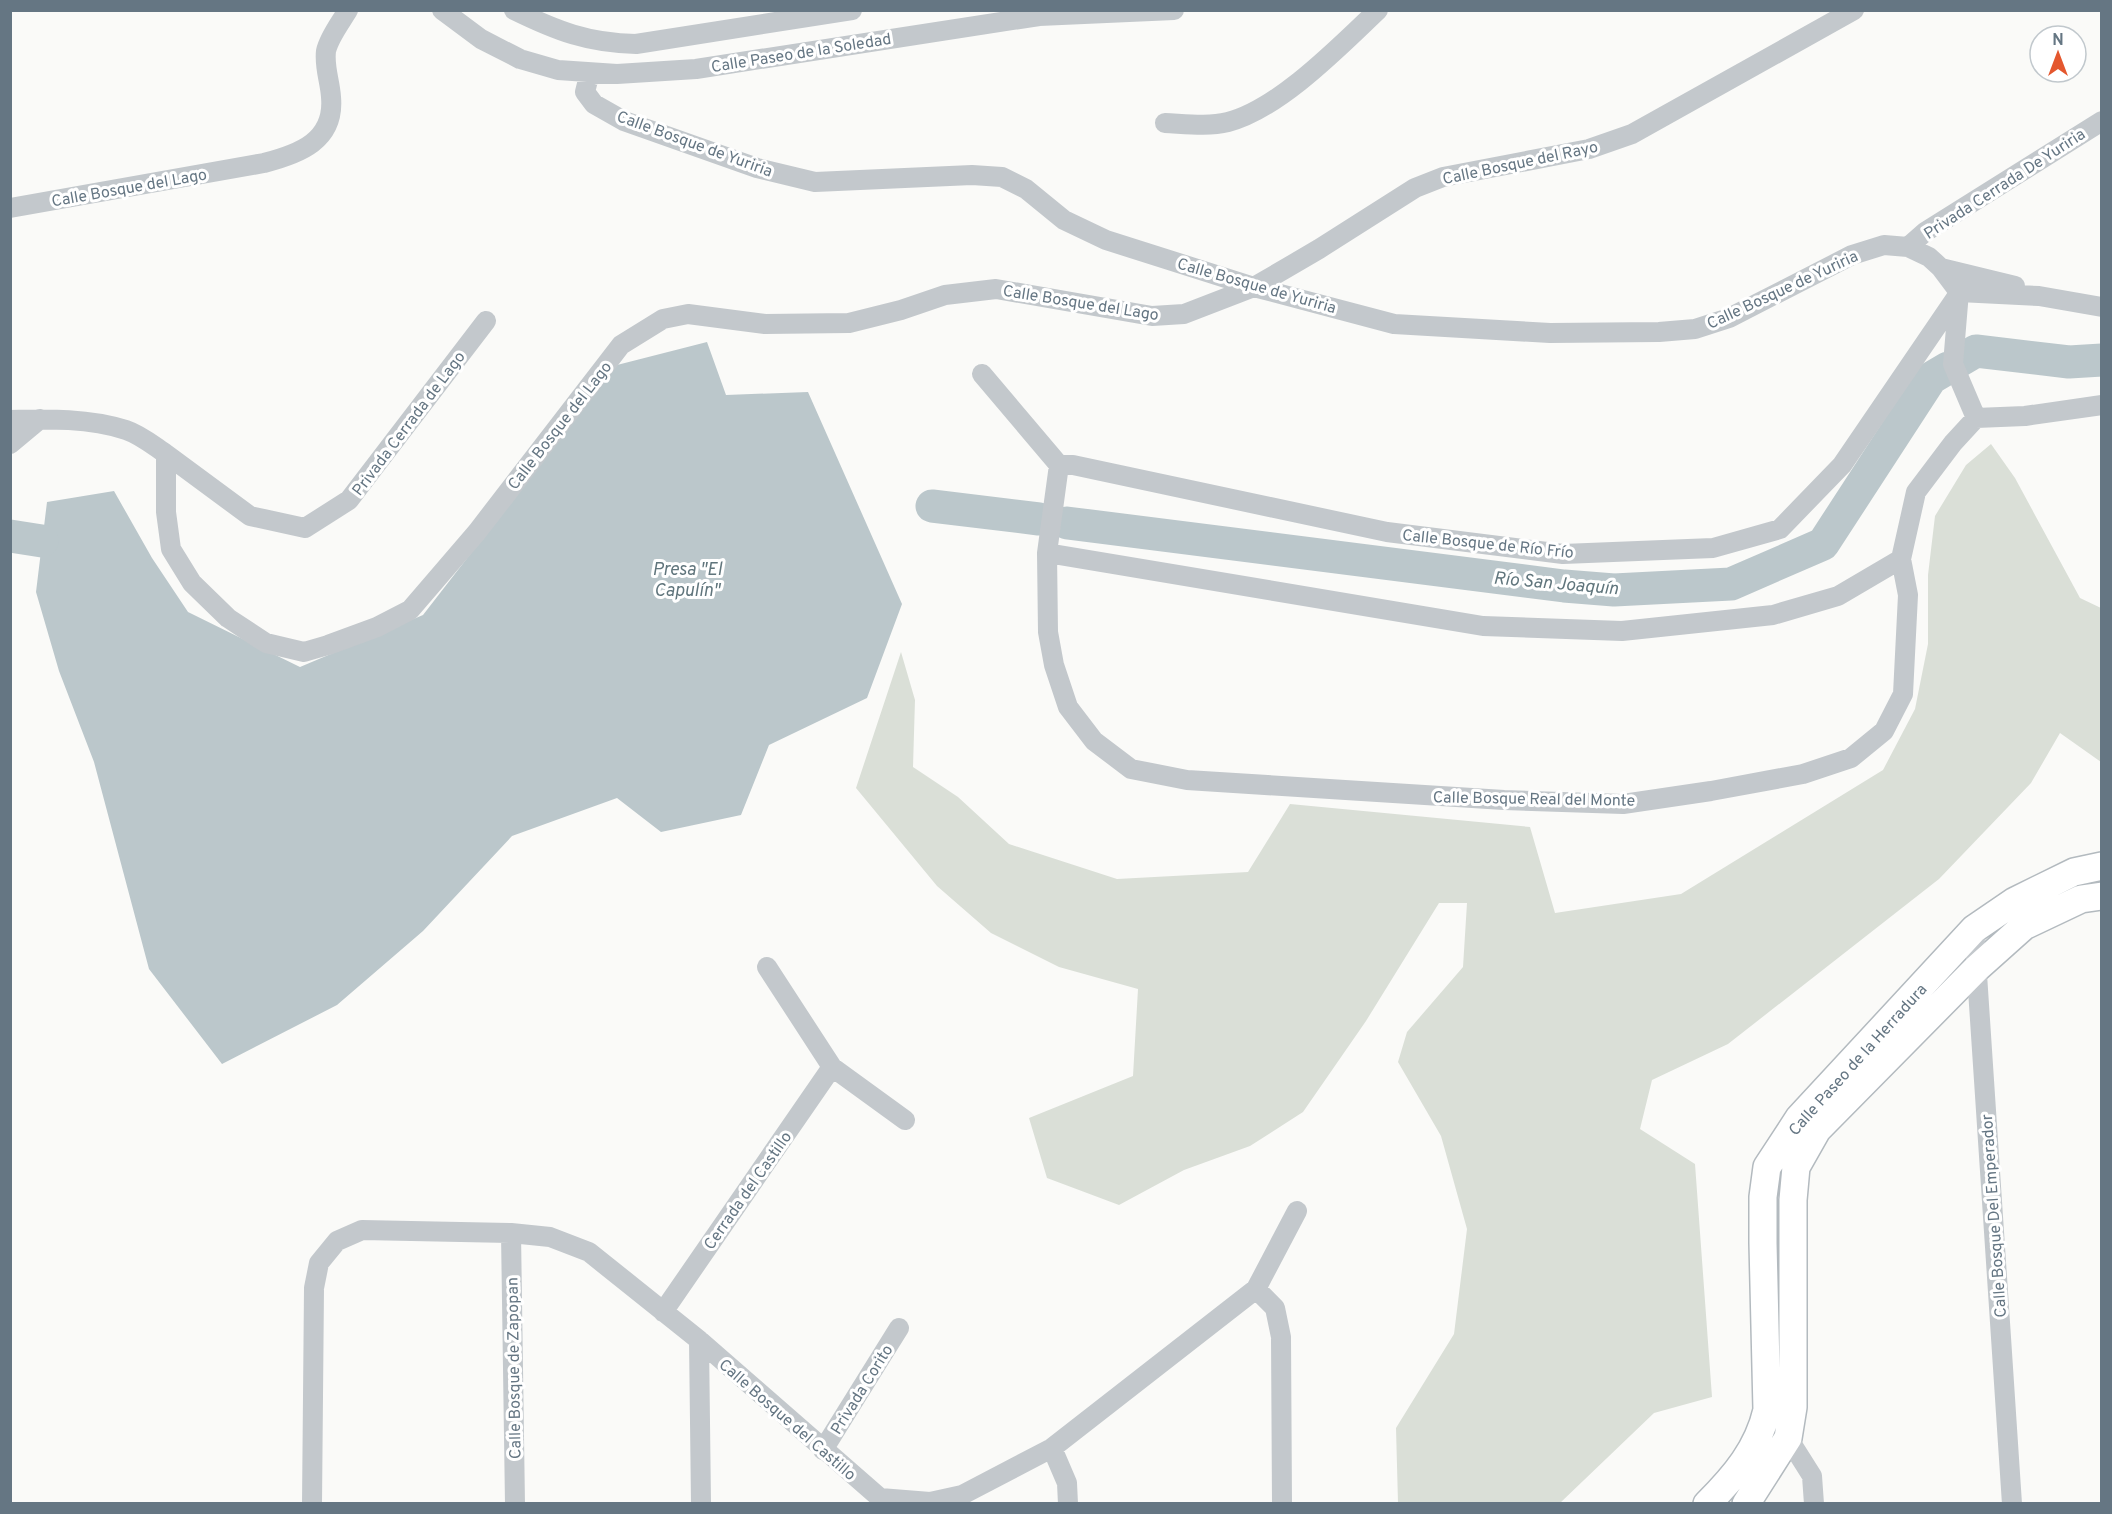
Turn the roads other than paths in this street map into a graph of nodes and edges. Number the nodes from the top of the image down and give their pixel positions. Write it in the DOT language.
graph roads {
  1 [pos="348,10"];
  2 [pos="442,10"];
  3 [pos="514,10"];
  4 [pos="852,10"];
  5 [pos="1174,10"];
  6 [pos="1378,10"];
  7 [pos="1854,10"];
  8 [pos="990,16"];
  9 [pos="600,73"];
  10 [pos="2102,121"];
  11 [pos="1165,123"];
  12 [pos="10,208"];
  13 [pos="1908,247"];
  14 [pos="1941,268"];
  15 [pos="1254,287"];
  16 [pos="2021,287"];
  17 [pos="1959,292"];
  18 [pos="2102,307"];
  19 [pos="486,321"];
  20 [pos="982,374"];
  21 [pos="2102,405"];
  22 [pos="1976,418"];
  23 [pos="40,419"];
  24 [pos="10,420"];
  25 [pos="10,444"];
  26 [pos="166,454"];
  27 [pos="1059,465"];
  28 [pos="1047,553"];
  29 [pos="1901,559"];
  30 [pos="2102,866"];
  31 [pos="2102,896"];
  32 [pos="1974,929"];
  33 [pos="767,967"];
  34 [pos="1977,968"];
  35 [pos="832,1067"];
  36 [pos="905,1120"];
  37 [pos="1297,1211"];
  38 [pos="511,1233"];
  39 [pos="1256,1289"];
  40 [pos="663,1312"];
  41 [pos="899,1328"];
  42 [pos="699,1340"];
  43 [pos="1788,1438"];
  44 [pos="1052,1448"];
  45 [pos="823,1450"];
  46 [pos="880,1501"];
  47 [pos="312,1503"];
  48 [pos="515,1503"];
  49 [pos="701,1503"];
  50 [pos="1068,1503"];
  51 [pos="1282,1503"];
  52 [pos="1707,1503"];
  53 [pos="1746,1503"];
  54 [pos="1814,1503"];
  55 [pos="2012,1503"];
  1 -- 12 [label="street, Calle Bosque del Lago"];
  2 -- 9 [label="street, Calle Paseo de la Soledad"];
  3 -- 4 [label="street, Calle Paseo de la Soledad"];
  5 -- 8 [label="street, Calle Paseo de la Soledad"];
  6 -- 11 [label="street"];
  7 -- 15 [label="street, Calle Bosque del Rayo"];
  8 -- 9 [label="street, Calle Paseo de la Soledad"];
  9 -- 15 [label="street, Calle Bosque de Yuriria"];
  10 -- 13 [label="street, Privada Cerrada De Yuriria"];
  13 -- 14 [label="street, Calle Bosque de Yuriria"];
  13 -- 15 [label="street, Calle Bosque de Yuriria"];
  14 -- 16 [label="street"];
  14 -- 17 [label="street, Calle Bosque de Yuriria"];
  15 -- 26 [label="street, Calle Bosque del Lago"];
  17 -- 18 [label="street"];
  17 -- 22 [label="street"];
  17 -- 27 [label="street, Calle Bosque de Río Frío"];
  19 -- 26 [label="street, Privada Cerrada de Lago"];
  20 -- 27 [label="street"];
  21 -- 22 [label="street"];
  22 -- 29 [label="street, Calle Bosque Real del Monte"];
  23 -- 24 [label="street"];
  23 -- 25 [label="street"];
  23 -- 26 [label="street"];
  27 -- 28 [label="street"];
  28 -- 29 [label="street"];
  28 -- 29 [label="street, Calle Bosque Real del Monte"];
  30 -- 32 [label="main road, Calle Paseo de la Herradura"];
  31 -- 34 [label="main road, Calle Paseo de la Herradura"];
  32 -- 34 [label="street, Calle Bosque Del Emperador"];
  32 -- 52 [label="main road, Calle Paseo de la Herradura"];
  33 -- 35 [label="street"];
  34 -- 43 [label="main road, Calle Paseo de la Herradura"];
  34 -- 55 [label="street, Calle Bosque Del Emperador"];
  35 -- 36 [label="street"];
  35 -- 40 [label="street, Cerrada del Castillo"];
  37 -- 39 [label="street"];
  38 -- 40 [label="street, Calle Bosque del Castillo"];
  38 -- 47 [label="street, Calle Bosque del Castillo"];
  38 -- 48 [label="street, Calle Bosque de Zapopan"];
  39 -- 44 [label="street, Calle Bosque del Castillo"];
  39 -- 51 [label="street"];
  40 -- 42 [label="street, Calle Bosque del Castillo"];
  41 -- 45 [label="street, Privada Corito"];
  42 -- 45 [label="street, Calle Bosque del Castillo"];
  42 -- 49 [label="street"];
  43 -- 53 [label="main road, Calle Paseo de la Herradura"];
  43 -- 54 [label="street"];
  44 -- 46 [label="street, Calle Bosque del Castillo"];
  44 -- 50 [label="street"];
  45 -- 46 [label="street, Calle Bosque del Castillo"];
}
